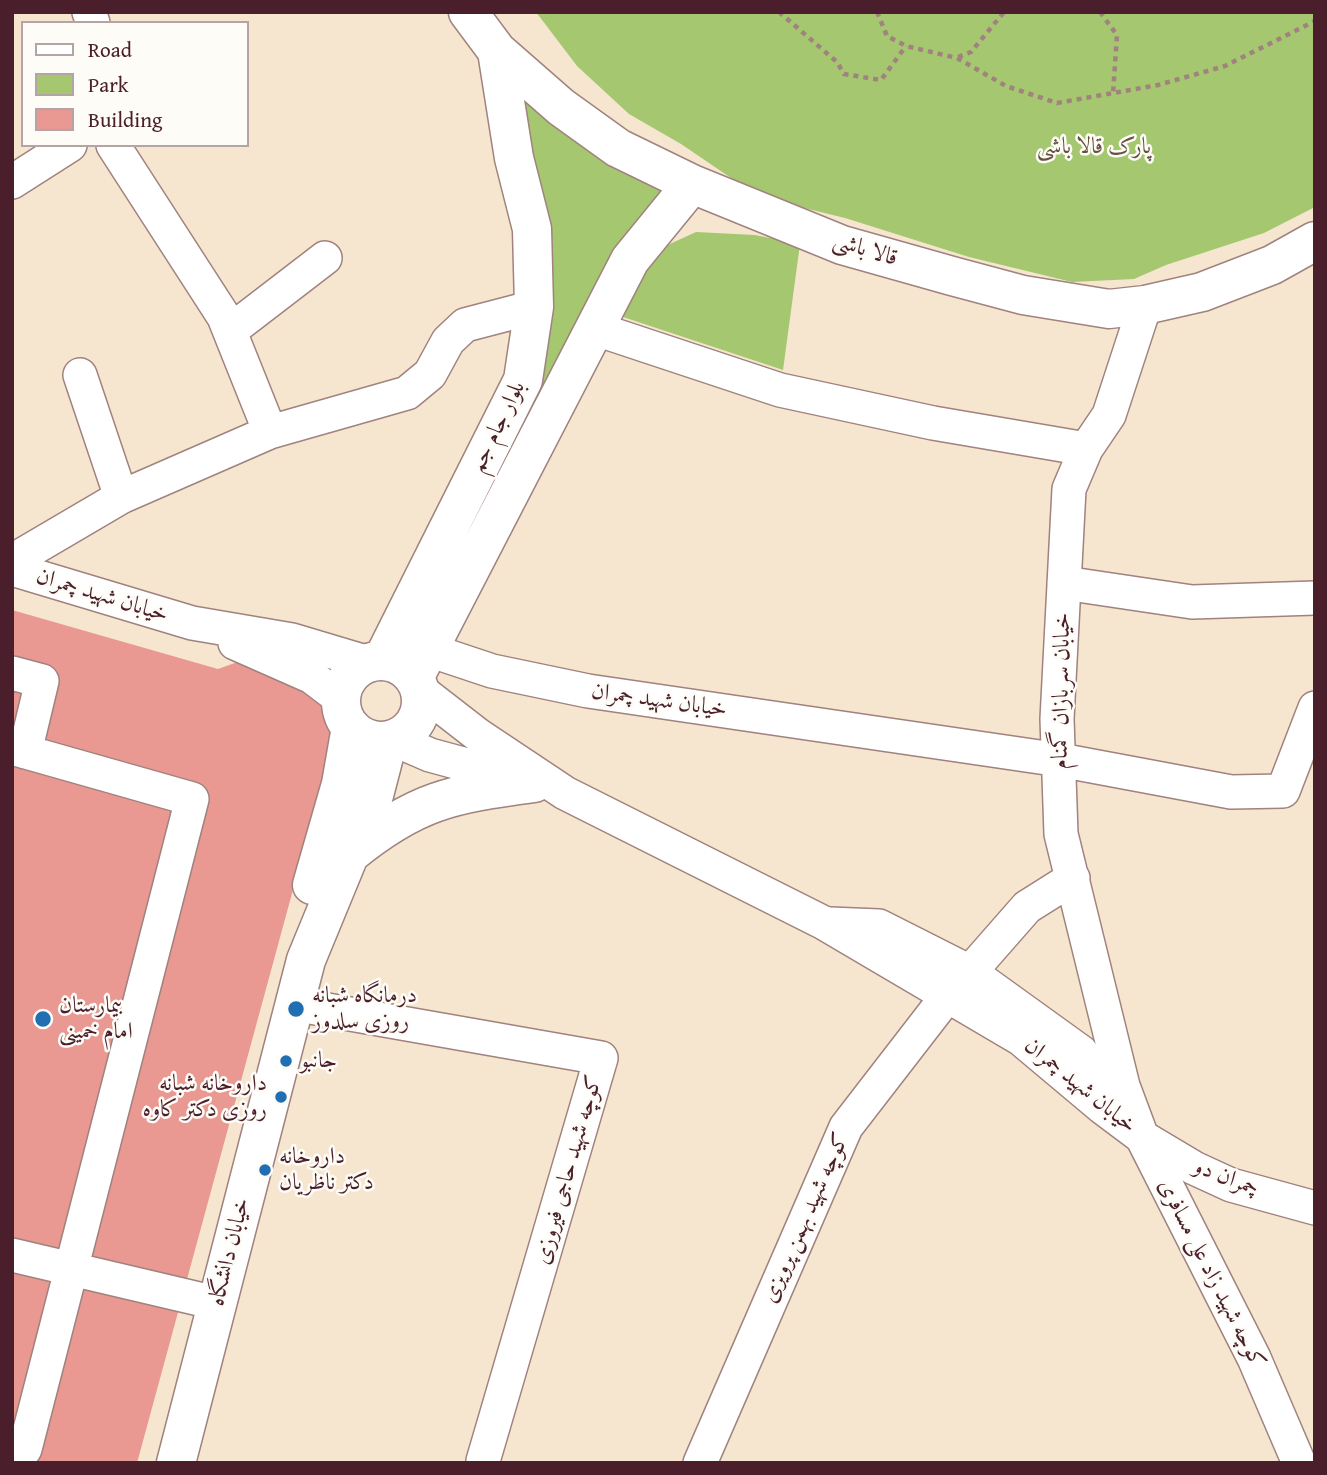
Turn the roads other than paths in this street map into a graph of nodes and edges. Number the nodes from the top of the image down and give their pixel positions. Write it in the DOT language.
graph roads {
  1 [pos="468,12"];
  2 [pos="497,51"];
  3 [pos="67,147"];
  4 [pos="114,147"];
  5 [pos="12,182"];
  6 [pos="692,184"];
  7 [pos="1315,241"];
  8 [pos="325,258"];
  9 [pos="1145,305"];
  10 [pos="534,307"];
  11 [pos="593,328"];
  12 [pos="230,331"];
  13 [pos="80,375"];
  14 [pos="270,432"];
  15 [pos="1086,449"];
  16 [pos="121,497"];
  17 [pos="12,561"];
  18 [pos="12,569"];
  19 [pos="1064,583"];
  20 [pos="1315,598"];
  21 [pos="192,623"];
  22 [pos="403,668"];
  23 [pos="12,673"];
  24 [pos="1315,708"];
  25 [pos="346,713"];
  26 [pos="390,740"];
  27 [pos="19,750"];
  28 [pos="1060,760"];
  29 [pos="549,788"];
  30 [pos="349,855"];
  31 [pos="1073,878"];
  32 [pos="306,960"];
  33 [pos="959,984"];
  34 [pos="293,1004"];
  35 [pos="1123,1086"];
  36 [pos="1142,1137"];
  37 [pos="1315,1208"];
  38 [pos="12,1255"];
  39 [pos="73,1270"];
  40 [pos="216,1303"];
  41 [pos="483,1461"];
  42 [pos="15,1463"];
  43 [pos="176,1463"];
  44 [pos="700,1463"];
  45 [pos="1299,1463"];
  1 -- 2 [label="main road, قالا باشی"];
  2 -- 6 [label="main road, قالا باشی"];
  2 -- 10 [label="main road, بلوار جام جم"];
  3 -- 5 [label="street"];
  4 -- 12 [label="street"];
  6 -- 9 [label="main road, قالا باشی"];
  6 -- 11 [label="main road, بلوار جام جم"];
  7 -- 9 [label="main road, قالا باشی"];
  8 -- 12 [label="street"];
  9 -- 15 [label="street, خیابان سربازان گمنام"];
  10 -- 14 [label="street"];
  10 -- 22 [label="main road, بلوار جام جم"];
  11 -- 15 [label="street"];
  11 -- 22 [label="main road, بلوار جام جم"];
  12 -- 14 [label="street"];
  13 -- 16 [label="street"];
  14 -- 16 [label="street"];
  15 -- 19 [label="street, خیابان سربازان گمنام"];
  16 -- 17 [label="street"];
  18 -- 21 [label="street, خیابان شهید چمران"];
  19 -- 20 [label="street"];
  19 -- 28 [label="street, خیابان سربازان گمنام"];
  21 -- 22 [label="street, خیابان شهید چمران"];
  21 -- 25 [label="street, خیابان شهید چمران"];
  22 -- 25 [label="main road"];
  22 -- 26 [label="main road"];
  22 -- 28 [label="street, خیابان شهید چمران"];
  22 -- 29 [label="street"];
  23 -- 27 [label="street"];
  24 -- 28 [label="street, خیابان شهید چمران"];
  25 -- 26 [label="main road"];
  25 -- 32 [label="main road, خیابان دانشگاه"];
  26 -- 29 [label="street"];
  26 -- 30 [label="main road, خیابان دانشگاه"];
  27 -- 39 [label="street"];
  28 -- 31 [label="street, خیابان سربازان گمنام"];
  29 -- 30 [label="main road"];
  29 -- 33 [label="street, خیابان شهید چمران"];
  30 -- 32 [label="main road, خیابان دانشگاه"];
  31 -- 33 [label="street, کوچه شهید بهمن پرویزی"];
  31 -- 35 [label="street, خیابان سربازان گمنام"];
  32 -- 34 [label="main road, خیابان دانشگاه"];
  33 -- 36 [label="street, خیابان شهید چمران"];
  33 -- 44 [label="street, کوچه شهید بهمن پرویزی"];
  34 -- 40 [label="main road, خیابان دانشگاه"];
  34 -- 41 [label="street, کوچه شهید حاجی فیروزی"];
  35 -- 36 [label="street, کوچه شهید زاد علی مسافری"];
  36 -- 37 [label="street, چمران دو"];
  36 -- 45 [label="street, کوچه شهید زاد علی مسافری"];
  38 -- 39 [label="street"];
  39 -- 40 [label="street"];
  39 -- 42 [label="street"];
  40 -- 43 [label="main road, خیابان دانشگاه"];
}
